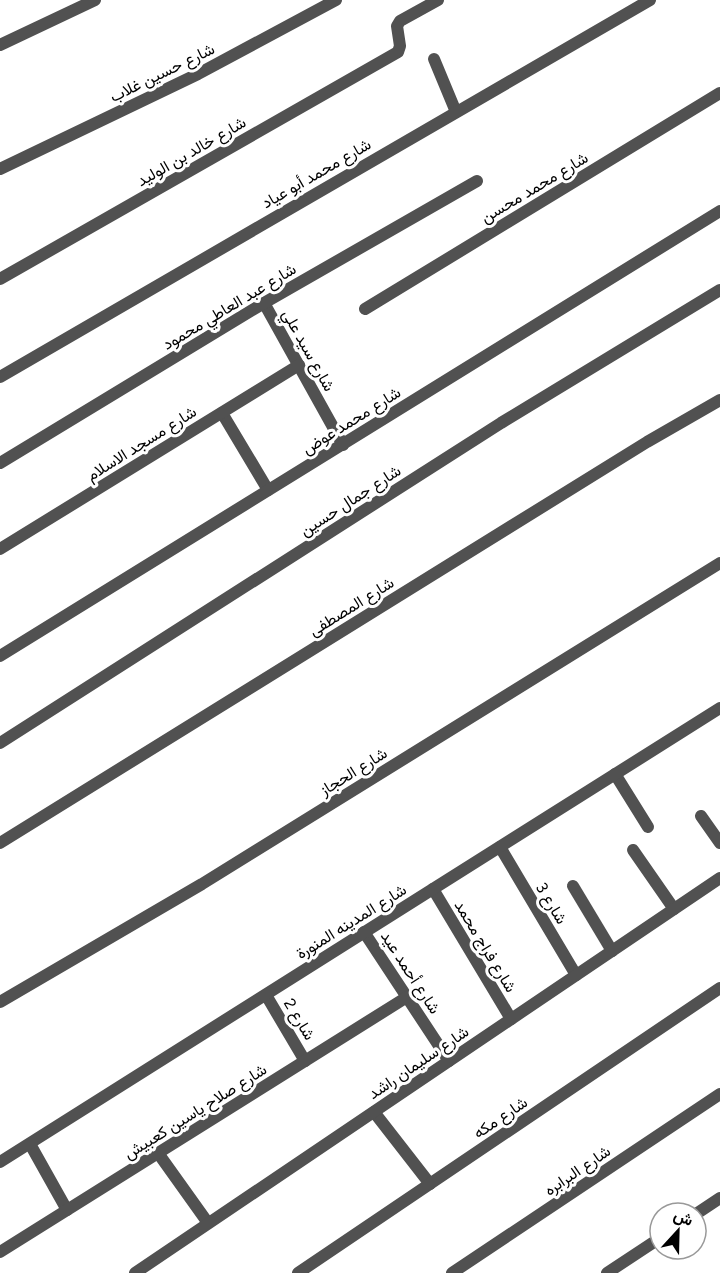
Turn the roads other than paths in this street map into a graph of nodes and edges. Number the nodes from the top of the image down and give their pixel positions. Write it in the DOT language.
graph roads {
  1 [pos="95,0"];
  2 [pos="336,0"];
  3 [pos="438,0"];
  4 [pos="650,0"];
  5 [pos="0,45"];
  6 [pos="434,59"];
  7 [pos="720,93"];
  8 [pos="456,112"];
  9 [pos="0,169"];
  10 [pos="477,181"];
  11 [pos="720,211"];
  12 [pos="0,279"];
  13 [pos="720,290"];
  14 [pos="264,303"];
  15 [pos="365,309"];
  16 [pos="298,365"];
  17 [pos="0,377"];
  18 [pos="720,400"];
  19 [pos="222,413"];
  20 [pos="343,445"];
  21 [pos="0,463"];
  22 [pos="268,490"];
  23 [pos="0,549"];
  24 [pos="720,563"];
  25 [pos="0,656"];
  26 [pos="720,708"];
  27 [pos="0,743"];
  28 [pos="615,774"];
  29 [pos="701,816"];
  30 [pos="648,827"];
  31 [pos="0,843"];
  32 [pos="720,843"];
  33 [pos="500,847"];
  34 [pos="633,850"];
  35 [pos="720,878"];
  36 [pos="573,886"];
  37 [pos="433,889"];
  38 [pos="674,909"];
  39 [pos="364,932"];
  40 [pos="612,951"];
  41 [pos="576,975"];
  42 [pos="720,988"];
  43 [pos="266,995"];
  44 [pos="407,997"];
  45 [pos="0,1002"];
  46 [pos="511,1019"];
  47 [pos="305,1061"];
  48 [pos="449,1061"];
  49 [pos="720,1094"];
  50 [pos="374,1112"];
  51 [pos="30,1144"];
  52 [pos="158,1153"];
  53 [pos="0,1162"];
  54 [pos="430,1184"];
  55 [pos="68,1210"];
  56 [pos="208,1223"];
  57 [pos="648,1246"];
  58 [pos="0,1252"];
  59 [pos="135,1273"];
  60 [pos="298,1273"];
  61 [pos="452,1273"];
  62 [pos="607,1273"];
  1 -- 5 [label="street"];
  2 -- 9 [label="street, شارع حسين غلاب"];
  3 -- 12 [label="street, شارع خالد بن الوليد"];
  4 -- 8 [label="street, شارع محمد أبو عياد"];
  6 -- 8 [label="street"];
  7 -- 15 [label="street, شارع محمد محسن"];
  8 -- 17 [label="street, شارع محمد أبو عياد"];
  10 -- 14 [label="street, شارع عبد العاطي محمود"];
  11 -- 20 [label="street, شارع محمد عوض"];
  13 -- 27 [label="street, شارع جمال حسين"];
  14 -- 16 [label="street, شارع سيد علي"];
  14 -- 21 [label="street, شارع عبد العاطي محمود"];
  16 -- 19 [label="street, شارع مسجد الاسلام"];
  16 -- 20 [label="street, شارع سيد علي"];
  18 -- 31 [label="street, شارع المصطفى"];
  19 -- 22 [label="street"];
  19 -- 23 [label="street, شارع مسجد الاسلام"];
  20 -- 22 [label="street, شارع محمد عوض"];
  22 -- 25 [label="street, شارع محمد عوض"];
  24 -- 45 [label="street, شارع الحجاز"];
  26 -- 28 [label="street, شارع المدينه المنورة"];
  28 -- 30 [label="street"];
  28 -- 33 [label="street, شارع المدينه المنورة"];
  29 -- 32 [label="street"];
  33 -- 37 [label="street, شارع المدينه المنورة"];
  33 -- 41 [label="street, شارع 3"];
  34 -- 38 [label="street"];
  35 -- 38 [label="street, شارع سليمان راشد"];
  36 -- 40 [label="street"];
  37 -- 39 [label="street, شارع المدينه المنورة"];
  37 -- 46 [label="street, شارع فراج محمد"];
  38 -- 40 [label="street, شارع سليمان راشد"];
  39 -- 43 [label="street, شارع المدينه المنورة"];
  39 -- 44 [label="street, شارع أحمد عيد"];
  40 -- 41 [label="street, شارع سليمان راشد"];
  41 -- 46 [label="street, شارع سليمان راشد"];
  42 -- 54 [label="street, شارع مكه"];
  43 -- 47 [label="street, شارع 2"];
  43 -- 51 [label="street, شارع المدينه المنورة"];
  44 -- 47 [label="street, شارع صلاح ياسين كعبيش"];
  44 -- 48 [label="street, شارع أحمد عيد"];
  46 -- 48 [label="street, شارع سليمان راشد"];
  47 -- 52 [label="street, شارع صلاح ياسين كعبيش"];
  48 -- 50 [label="street, شارع سليمان راشد"];
  49 -- 61 [label="street, شارع البرابره"];
  50 -- 54 [label="street"];
  50 -- 56 [label="street, شارع سليمان راشد"];
  51 -- 53 [label="street, شارع المدينه المنورة"];
  51 -- 55 [label="street"];
  52 -- 55 [label="street, شارع صلاح ياسين كعبيش"];
  52 -- 56 [label="street"];
  54 -- 60 [label="street, شارع مكه"];
  55 -- 58 [label="street, شارع صلاح ياسين كعبيش"];
  56 -- 59 [label="street, شارع سليمان راشد"];
  57 -- 62 [label="street"];
}
